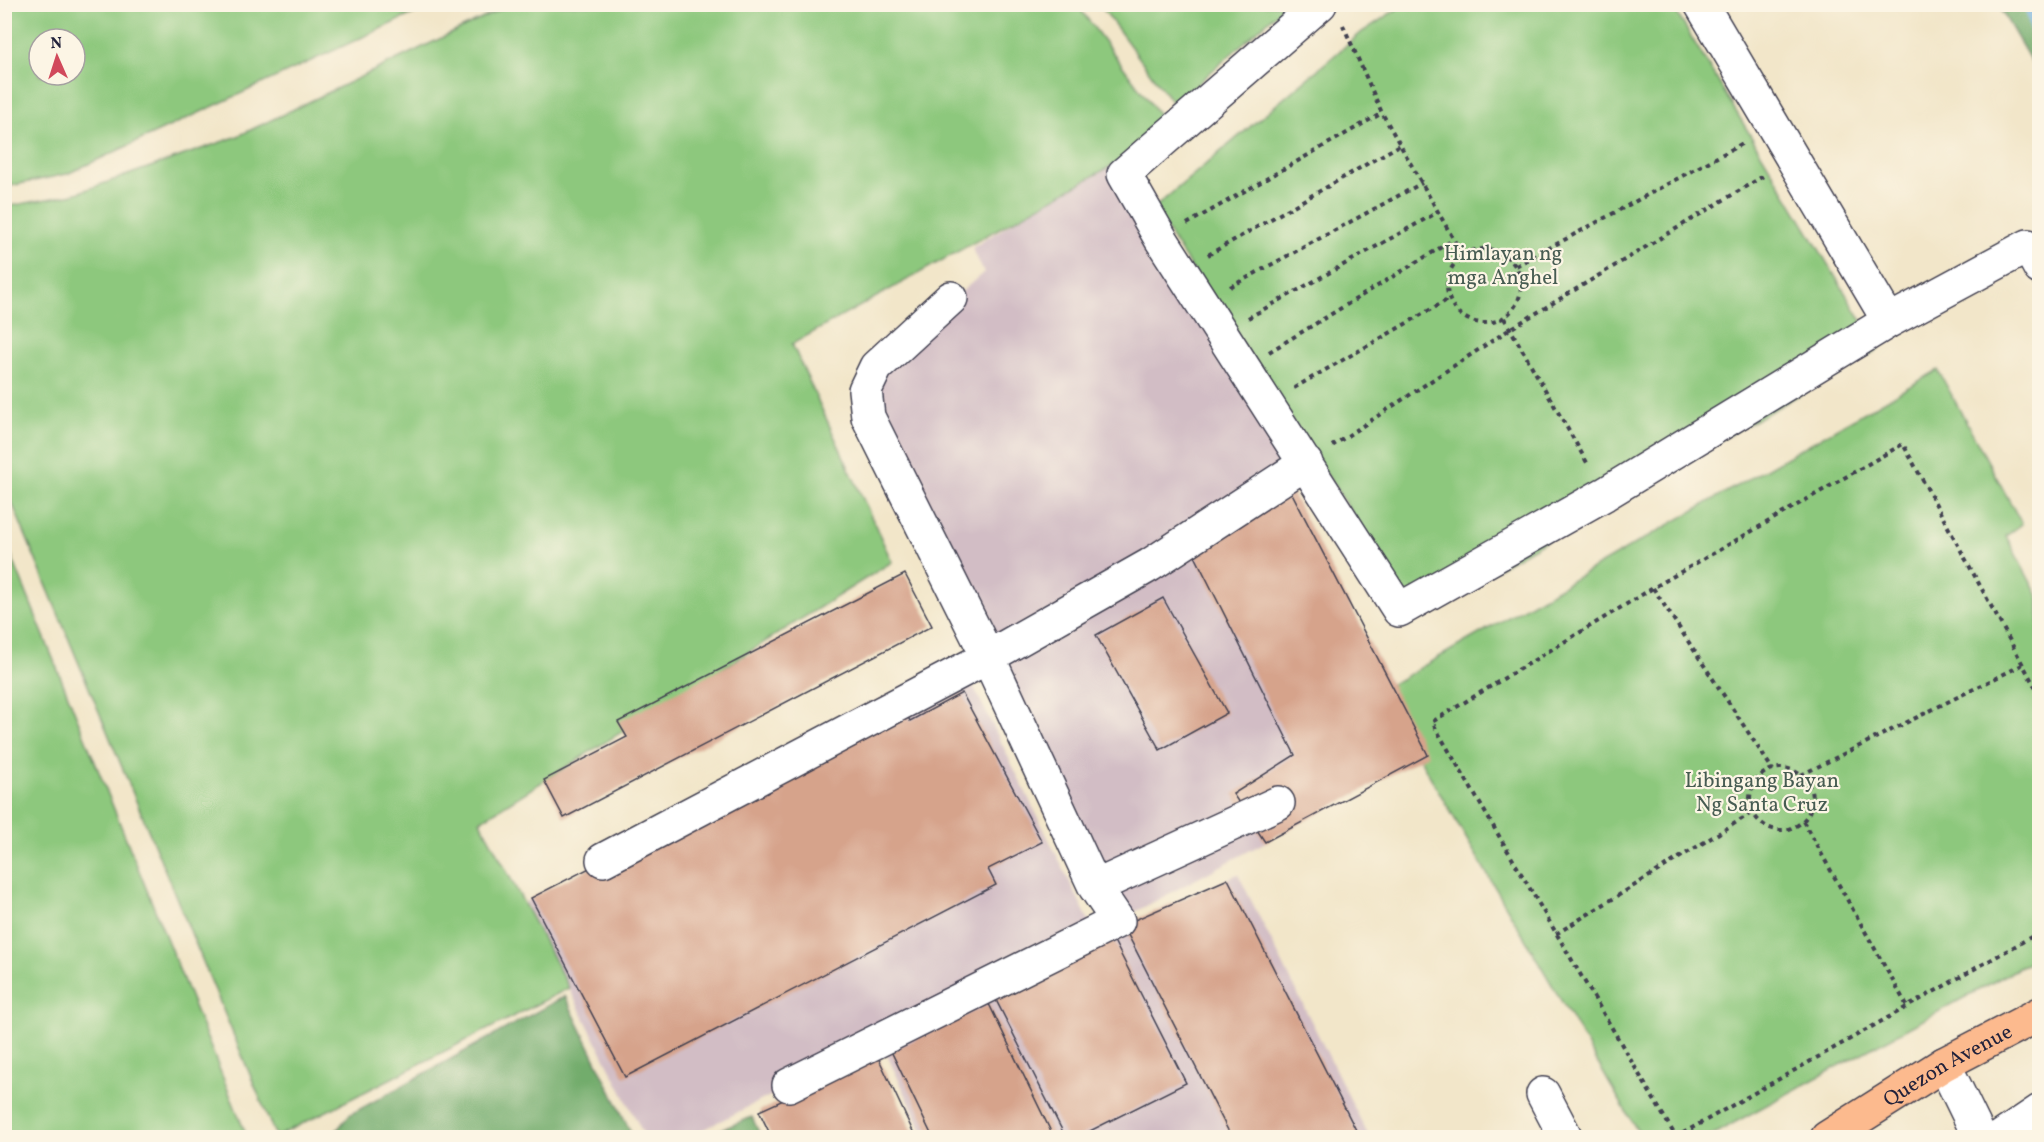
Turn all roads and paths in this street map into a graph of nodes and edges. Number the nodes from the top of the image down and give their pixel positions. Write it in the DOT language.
graph roads {
  1 [pos="1701,4"];
  2 [pos="1329,10"];
  3 [pos="1382,113"];
  4 [pos="1772,128"];
  5 [pos="1401,145"];
  6 [pos="1791,159"];
  7 [pos="1422,183"];
  8 [pos="1438,212"];
  9 [pos="1161,239"];
  10 [pos="1454,240"];
  11 [pos="1463,256"];
  12 [pos="1516,266"];
  13 [pos="2040,268"];
  14 [pos="1181,271"];
  15 [pos="951,298"];
  16 [pos="1449,299"];
  17 [pos="1202,303"];
  18 [pos="1504,318"];
  19 [pos="1889,321"];
  20 [pos="1510,329"];
  21 [pos="1221,333"];
  22 [pos="1243,367"];
  23 [pos="1267,404"];
  24 [pos="1306,463"];
  25 [pos="1605,494"];
  26 [pos="1653,588"];
  27 [pos="988,657"];
  28 [pos="2022,665"];
  29 [pos="2040,696"];
  30 [pos="1773,770"];
  31 [pos="1801,776"];
  32 [pos="1278,803"];
  33 [pos="1753,812"];
  34 [pos="1803,821"];
  35 [pos="603,860"];
  36 [pos="1095,887"];
  37 [pos="2040,932"];
  38 [pos="1557,934"];
  39 [pos="1907,1006"];
  40 [pos="2040,1014"];
  41 [pos="1944,1064"];
  42 [pos="789,1085"];
  43 [pos="1543,1094"];
  44 [pos="2036,1122"];
  45 [pos="1566,1137"];
  46 [pos="1827,1137"];
  47 [pos="1980,1137"];
  48 [pos="2000,1137"];
  1 -- 4 [label="street"];
  2 -- 3 [label="path"];
  2 -- 9 [label="street"];
  3 -- 5 [label="path"];
  3 -- 9 [label="path"];
  4 -- 6 [label="street"];
  4 -- 12 [label="path"];
  5 -- 7 [label="path"];
  5 -- 14 [label="path"];
  6 -- 19 [label="street"];
  6 -- 20 [label="path"];
  7 -- 8 [label="path"];
  7 -- 17 [label="path"];
  8 -- 10 [label="path"];
  8 -- 21 [label="path"];
  9 -- 14 [label="street"];
  10 -- 11 [label="path"];
  10 -- 22 [label="path"];
  11 -- 12 [label="path"];
  11 -- 16 [label="path"];
  12 -- 18 [label="path"];
  13 -- 19 [label="street"];
  14 -- 17 [label="street"];
  15 -- 27 [label="street"];
  16 -- 18 [label="path"];
  16 -- 23 [label="path"];
  17 -- 21 [label="street"];
  18 -- 20 [label="path"];
  19 -- 25 [label="street"];
  20 -- 24 [label="path"];
  20 -- 25 [label="path"];
  21 -- 22 [label="street"];
  22 -- 23 [label="street"];
  23 -- 24 [label="street"];
  24 -- 25 [label="street"];
  24 -- 27 [label="street"];
  26 -- 28 [label="path"];
  26 -- 30 [label="path"];
  26 -- 38 [label="path"];
  27 -- 35 [label="street"];
  27 -- 36 [label="street"];
  28 -- 29 [label="path"];
  28 -- 31 [label="path"];
  30 -- 31 [label="path"];
  30 -- 33 [label="path"];
  31 -- 34 [label="path"];
  32 -- 36 [label="street"];
  33 -- 34 [label="path"];
  33 -- 38 [label="path"];
  34 -- 39 [label="path"];
  36 -- 42 [label="street"];
  37 -- 39 [label="path"];
  38 -- 39 [label="path"];
  40 -- 41 [label="main road, Quezon Avenue"];
  41 -- 46 [label="main road, Quezon Avenue"];
  41 -- 47 [label="street"];
  43 -- 45 [label="street"];
  44 -- 48 [label="street"];
}
